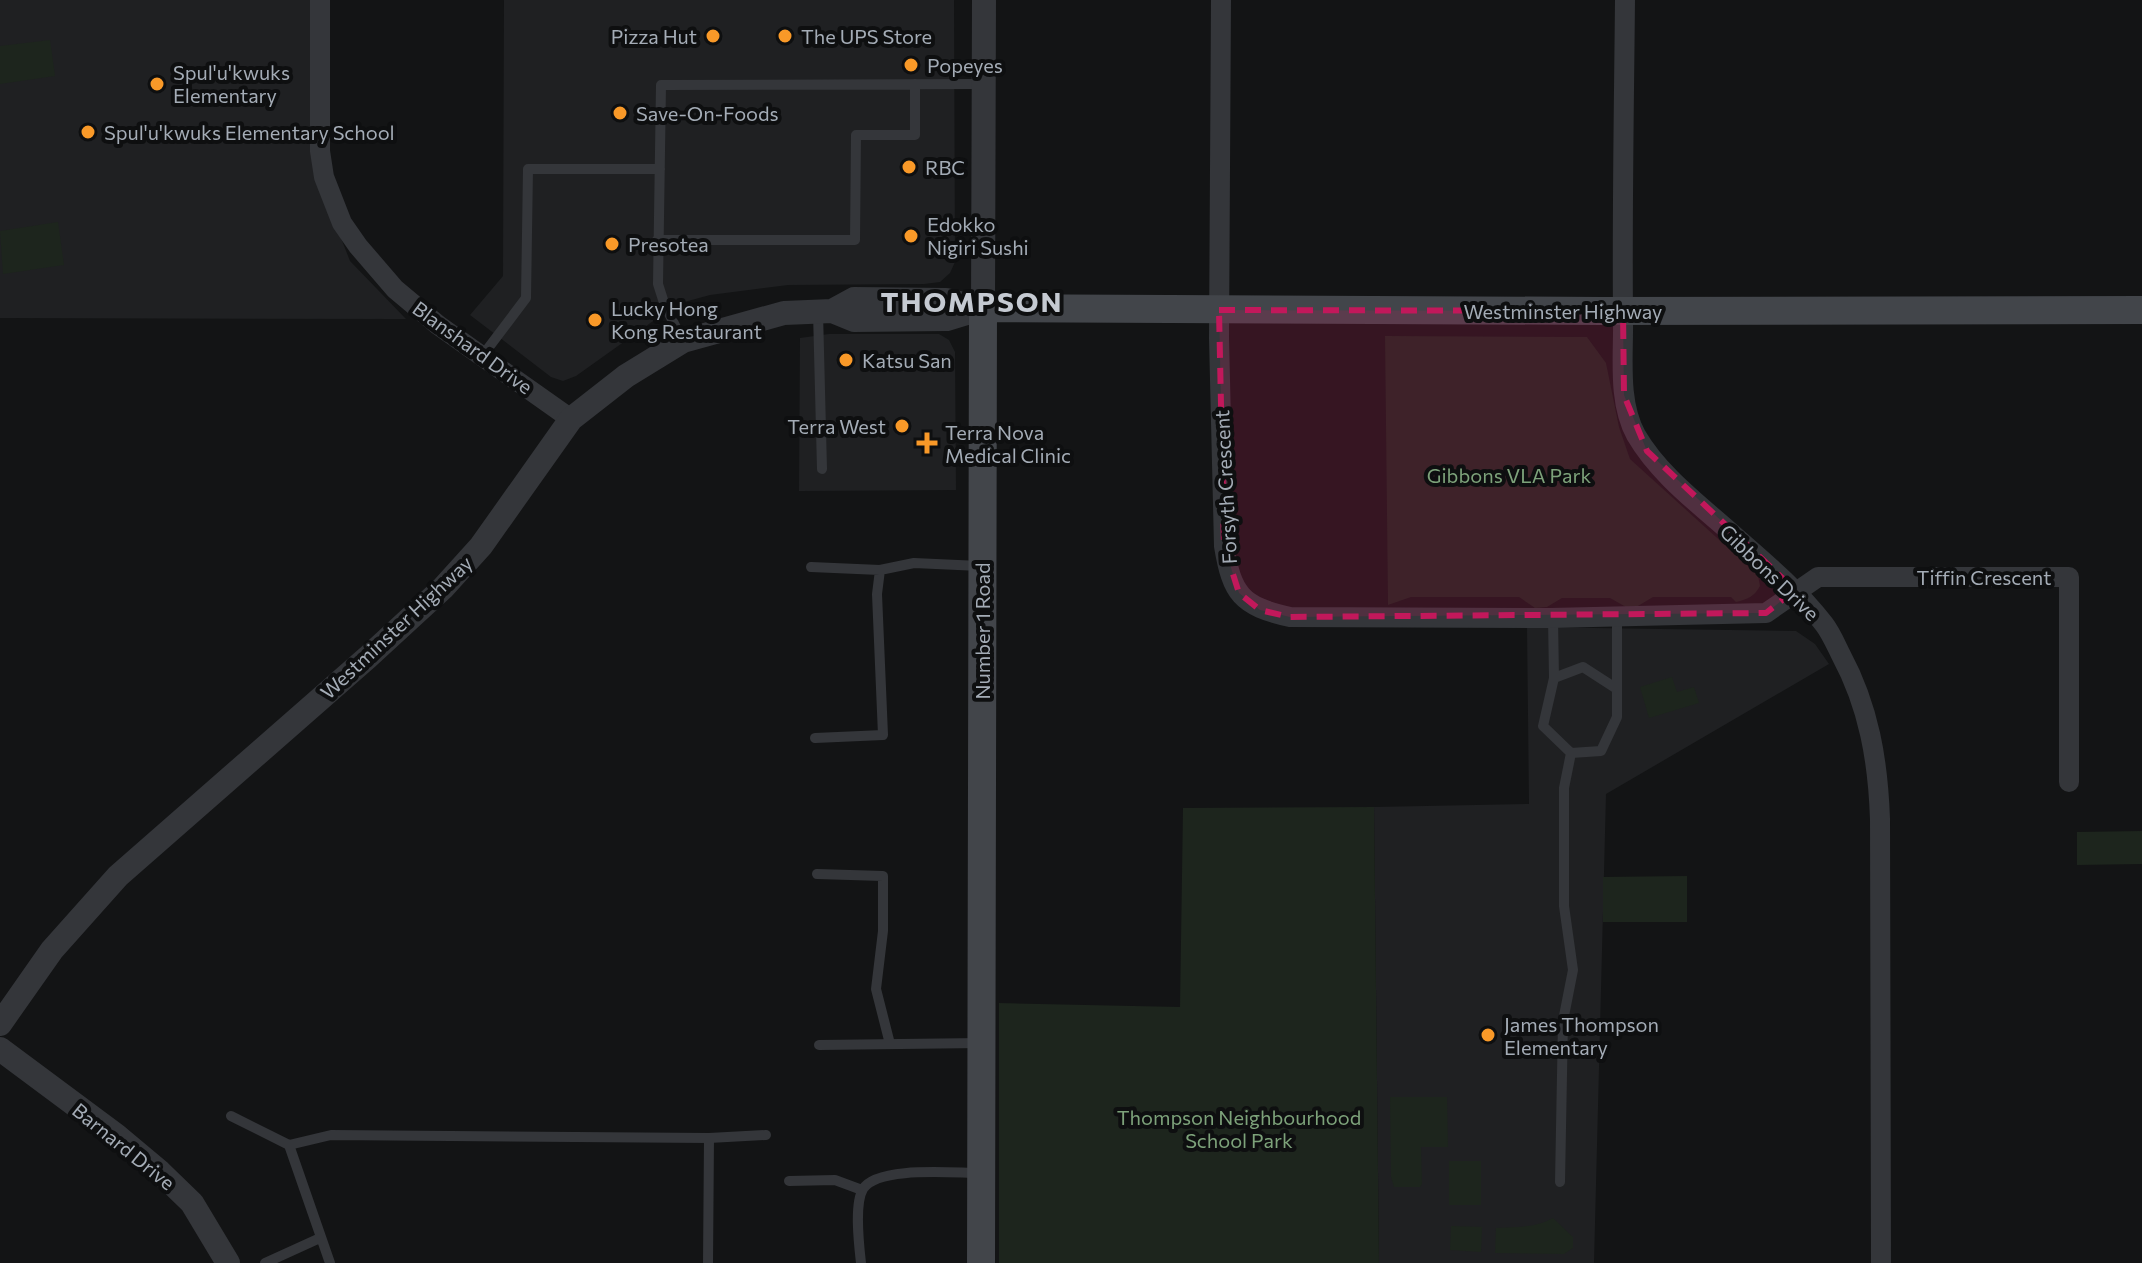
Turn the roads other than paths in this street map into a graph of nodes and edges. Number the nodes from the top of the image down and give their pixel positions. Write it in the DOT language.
graph roads {
  1 [pos="320,0"];
  2 [pos="984,0"];
  3 [pos="1221,0"];
  4 [pos="1625,0"];
  5 [pos="915,84"];
  6 [pos="984,84"];
  7 [pos="660,169"];
  8 [pos="657,240"];
  9 [pos="983,308"];
  10 [pos="1219,310"];
  11 [pos="2142,310"];
  12 [pos="825,311"];
  13 [pos="1623,311"];
  14 [pos="683,341"];
  15 [pos="483,355"];
  16 [pos="571,419"];
  17 [pos="822,469"];
  18 [pos="982,566"];
  19 [pos="811,567"];
  20 [pos="880,570"];
  21 [pos="1795,590"];
  22 [pos="1617,617"];
  23 [pos="1553,618"];
  24 [pos="1554,678"];
  25 [pos="1617,689"];
  26 [pos="815,738"];
  27 [pos="1571,753"];
  28 [pos="2069,782"];
  29 [pos="817,874"];
  30 [pos="0,1024"];
  31 [pos="982,1043"];
  32 [pos="890,1044"];
  33 [pos="819,1045"];
  34 [pos="0,1049"];
  35 [pos="231,1116"];
  36 [pos="766,1135"];
  37 [pos="709,1138"];
  38 [pos="289,1145"];
  39 [pos="981,1172"];
  40 [pos="789,1181"];
  41 [pos="1560,1182"];
  42 [pos="862,1190"];
  43 [pos="320,1238"];
  44 [pos="228,1263"];
  45 [pos="265,1263"];
  46 [pos="330,1263"];
  47 [pos="708,1263"];
  48 [pos="861,1263"];
  49 [pos="981,1263"];
  50 [pos="1881,1263"];
  1 -- 15 [label="street, Blanshard Drive"];
  2 -- 6 [label="street, Number 1 Road"];
  3 -- 10 [label="street, Forsyth Crescent"];
  4 -- 13 [label="street, Gibbons Drive"];
  5 -- 6 [label="lane"];
  5 -- 7 [label="lane"];
  5 -- 8 [label="lane"];
  6 -- 9 [label="street, Number 1 Road"];
  7 -- 8 [label="lane"];
  7 -- 15 [label="lane"];
  8 -- 14 [label="lane"];
  9 -- 10 [label="main road, Westminster Highway"];
  9 -- 12 [label="street, Westminster Highway"];
  9 -- 18 [label="main road, Number 1 Road"];
  10 -- 13 [label="main road, Westminster Highway"];
  10 -- 23 [label="street, Forsyth Crescent"];
  11 -- 13 [label="main road, Westminster Highway"];
  12 -- 14 [label="street, Westminster Highway"];
  12 -- 17 [label="lane"];
  13 -- 21 [label="street, Gibbons Drive"];
  14 -- 16 [label="street, Westminster Highway"];
  15 -- 16 [label="street, Blanshard Drive"];
  16 -- 30 [label="street, Westminster Highway"];
  18 -- 20 [label="lane"];
  18 -- 31 [label="main road, Number 1 Road"];
  19 -- 20 [label="lane"];
  20 -- 26 [label="lane"];
  21 -- 22 [label="street, Forsyth Crescent"];
  21 -- 28 [label="street, Tiffin Crescent"];
  21 -- 50 [label="street, Gibbons Drive"];
  22 -- 23 [label="street, Forsyth Crescent"];
  22 -- 25 [label="lane"];
  23 -- 24 [label="lane"];
  24 -- 25 [label="lane"];
  24 -- 27 [label="lane"];
  25 -- 27 [label="lane"];
  27 -- 41 [label="lane"];
  29 -- 32 [label="lane"];
  31 -- 32 [label="lane"];
  31 -- 39 [label="main road, Number 1 Road"];
  32 -- 33 [label="lane"];
  34 -- 44 [label="street, Barnard Drive"];
  35 -- 38 [label="lane"];
  36 -- 37 [label="lane"];
  37 -- 38 [label="lane"];
  37 -- 47 [label="lane"];
  38 -- 43 [label="lane"];
  39 -- 42 [label="lane"];
  39 -- 49 [label="main road, Number 1 Road"];
  40 -- 42 [label="lane"];
  42 -- 48 [label="lane"];
  43 -- 45 [label="lane"];
  43 -- 46 [label="lane"];
}
